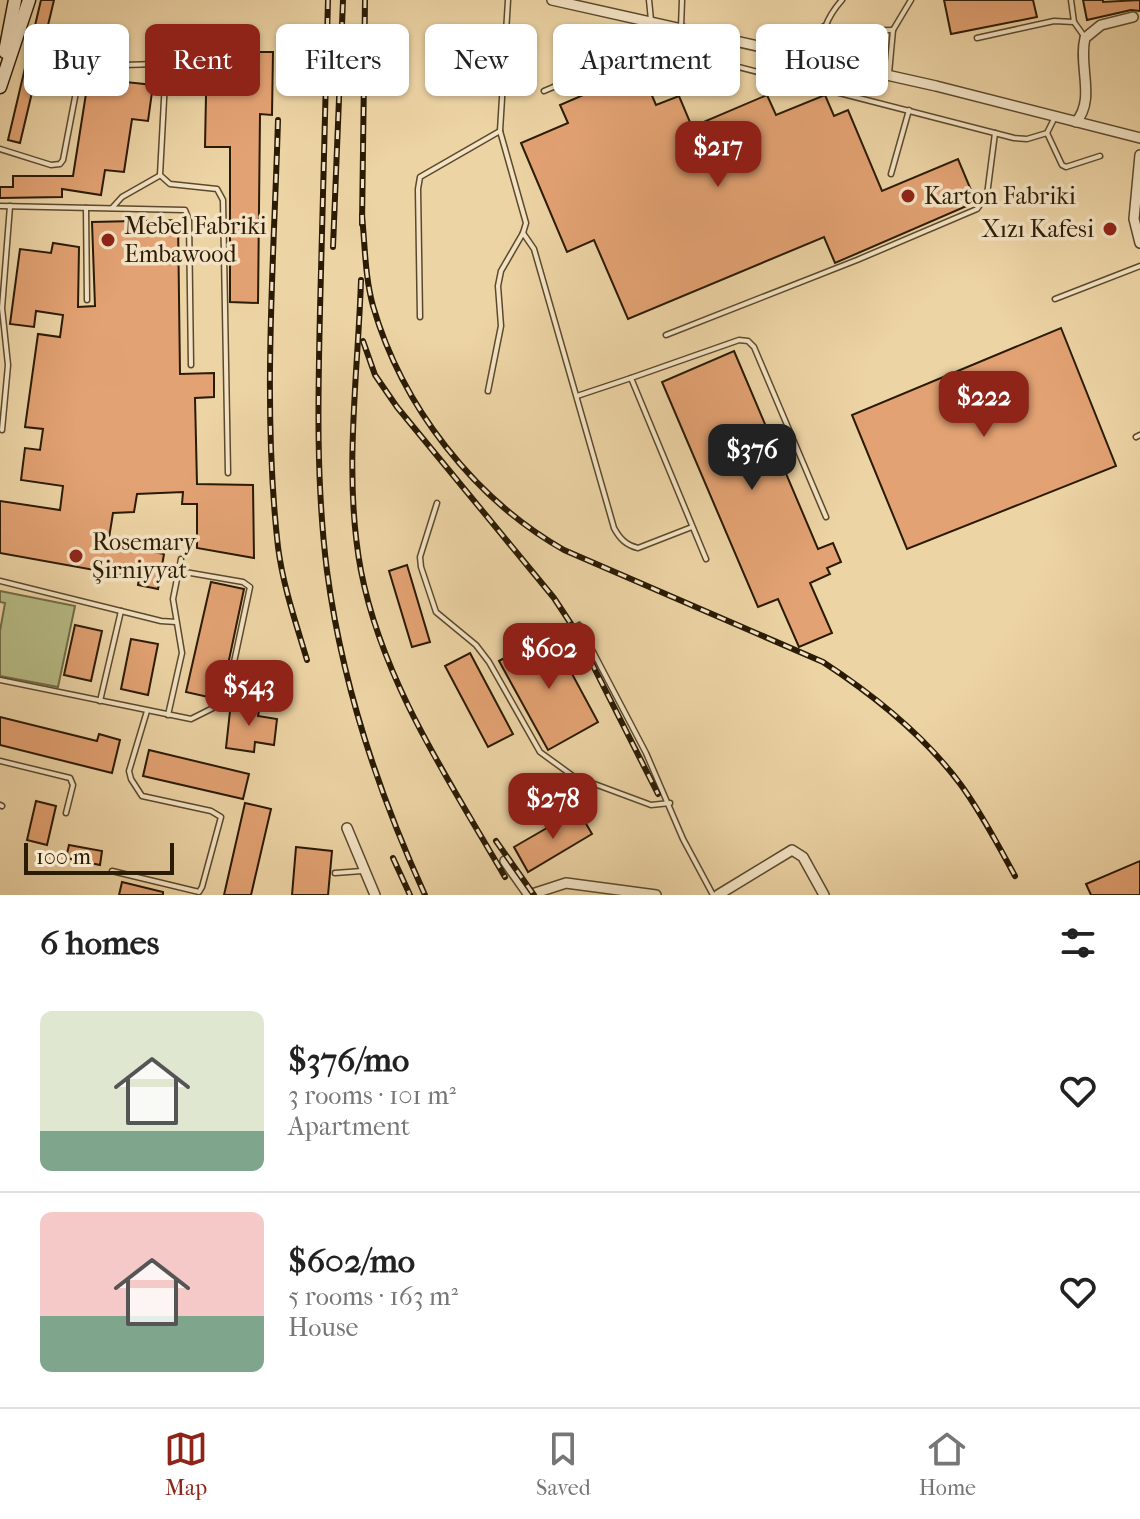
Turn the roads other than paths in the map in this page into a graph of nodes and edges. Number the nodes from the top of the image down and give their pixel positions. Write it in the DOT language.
graph roads {
  1 [pos="27,0"];
  2 [pos="508,0"];
  3 [pos="552,0"];
  4 [pos="649,0"];
  5 [pos="682,0"];
  6 [pos="842,0"];
  7 [pos="911,0"];
  8 [pos="1071,0"];
  9 [pos="10,7"];
  10 [pos="1138,16"];
  11 [pos="650,22"];
  12 [pos="1074,22"];
  13 [pos="659,24"];
  14 [pos="682,24"];
  15 [pos="825,24"];
  16 [pos="888,30"];
  17 [pos="893,30"];
  18 [pos="977,38"];
  19 [pos="1085,38"];
  20 [pos="0,53"];
  21 [pos="0,63"];
  22 [pos="889,76"];
  23 [pos="0,80"];
  24 [pos="0,87"];
  25 [pos="544,91"];
  26 [pos="75,96"];
  27 [pos="164,96"];
  28 [pos="909,110"];
  29 [pos="1055,117"];
  30 [pos="1076,122"];
  31 [pos="500,131"];
  32 [pos="995,133"];
  33 [pos="1047,133"];
  34 [pos="1140,138"];
  35 [pos="0,149"];
  36 [pos="1140,155"];
  37 [pos="1100,156"];
  38 [pos="891,174"];
  39 [pos="160,175"];
  40 [pos="0,206"];
  41 [pos="10,206"];
  42 [pos="86,208"];
  43 [pos="112,208"];
  44 [pos="523,233"];
  45 [pos="1140,243"];
  46 [pos="1140,266"];
  47 [pos="1055,299"];
  48 [pos="87,300"];
  49 [pos="420,317"];
  50 [pos="666,335"];
  51 [pos="191,365"];
  52 [pos="631,378"];
  53 [pos="488,391"];
  54 [pos="577,396"];
  55 [pos="2,430"];
  56 [pos="228,473"];
  57 [pos="437,503"];
  58 [pos="826,517"];
  59 [pos="692,527"];
  60 [pos="181,559"];
  61 [pos="706,559"];
  62 [pos="179,571"];
  63 [pos="0,581"];
  64 [pos="121,611"];
  65 [pos="176,622"];
  66 [pos="579,625"];
  67 [pos="0,680"];
  68 [pos="100,701"];
  69 [pos="147,711"];
  70 [pos="168,715"];
  71 [pos="0,761"];
  72 [pos="670,803"];
  73 [pos="66,813"];
  74 [pos="347,828"];
  75 [pos="505,861"];
  76 [pos="112,871"];
  77 [pos="365,871"];
  78 [pos="335,873"];
  79 [pos="375,895"];
  80 [pos="529,895"];
  81 [pos="656,895"];
  82 [pos="716,895"];
  83 [pos="824,895"];
  1 -- 9 [label="main road"];
  1 -- 24 [label="main road"];
  2 -- 31 [label="lane"];
  3 -- 11 [label="street"];
  4 -- 11 [label="lane"];
  5 -- 14 [label="lane"];
  6 -- 15 [label="lane"];
  7 -- 17 [label="lane"];
  8 -- 12 [label="lane"];
  9 -- 23 [label="main road"];
  10 -- 19 [label="street"];
  11 -- 13 [label="street"];
  12 -- 18 [label="lane"];
  12 -- 19 [label="lane"];
  16 -- 17 [label="lane"];
  17 -- 22 [label="lane"];
  19 -- 30 [label="street"];
  20 -- 21 [label="main road"];
  22 -- 29 [label="street"];
  25 -- 28 [label="lane"];
  26 -- 35 [label="lane"];
  27 -- 39 [label="lane"];
  28 -- 32 [label="lane"];
  28 -- 38 [label="lane"];
  29 -- 30 [label="street"];
  29 -- 33 [label="lane"];
  30 -- 34 [label="street"];
  31 -- 44 [label="lane"];
  31 -- 49 [label="lane"];
  32 -- 33 [label="lane"];
  32 -- 50 [label="lane"];
  33 -- 37 [label="lane"];
  36 -- 45 [label="street"];
  39 -- 43 [label="lane"];
  39 -- 56 [label="lane"];
  40 -- 41 [label="lane"];
  41 -- 42 [label="lane"];
  41 -- 55 [label="lane"];
  42 -- 43 [label="lane"];
  42 -- 48 [label="lane"];
  43 -- 51 [label="lane"];
  44 -- 53 [label="lane"];
  44 -- 54 [label="lane"];
  46 -- 47 [label="lane"];
  52 -- 54 [label="lane"];
  52 -- 58 [label="lane"];
  52 -- 59 [label="lane"];
  54 -- 59 [label="lane"];
  57 -- 72 [label="lane"];
  59 -- 61 [label="lane"];
  60 -- 62 [label="lane"];
  62 -- 65 [label="lane"];
  62 -- 70 [label="lane"];
  63 -- 64 [label="lane"];
  64 -- 65 [label="lane"];
  64 -- 68 [label="lane"];
  65 -- 70 [label="lane"];
  66 -- 72 [label="lane"];
  67 -- 68 [label="lane"];
  68 -- 69 [label="lane"];
  69 -- 70 [label="lane"];
  69 -- 76 [label="lane"];
  71 -- 73 [label="lane"];
  72 -- 82 [label="lane"];
  74 -- 77 [label="street"];
  75 -- 80 [label="street"];
  77 -- 78 [label="lane"];
  77 -- 79 [label="street"];
  80 -- 81 [label="street"];
  82 -- 83 [label="street"];
}
